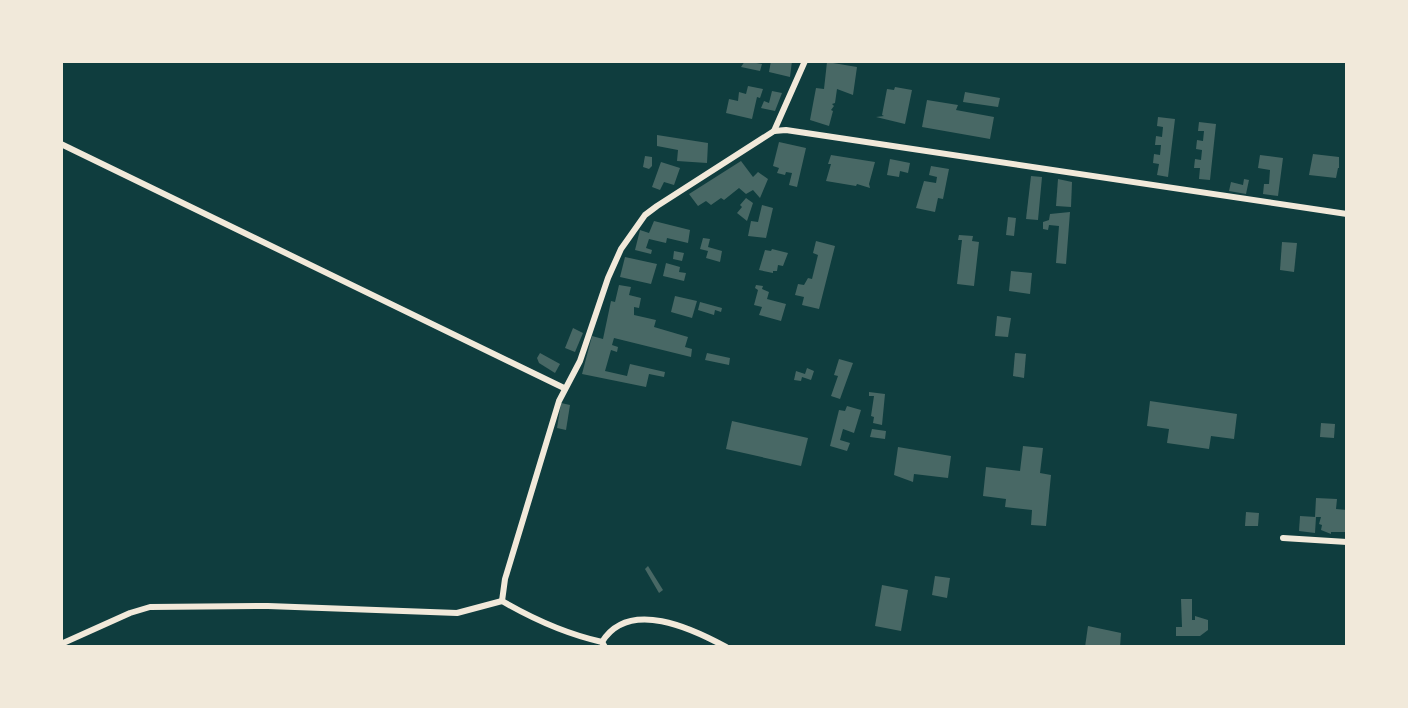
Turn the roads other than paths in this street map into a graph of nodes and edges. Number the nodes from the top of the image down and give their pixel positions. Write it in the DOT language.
graph roads {
  1 [pos="805,61"];
  2 [pos="774,131"];
  3 [pos="61,144"];
  4 [pos="1347,214"];
  5 [pos="565,388"];
  6 [pos="1283,538"];
  7 [pos="1347,542"];
  8 [pos="502,601"];
  9 [pos="61,644"];
  10 [pos="603,644"];
  11 [pos="726,647"];
  1 -- 2 [label="street"];
  2 -- 4 [label="street"];
  2 -- 5 [label="street"];
  3 -- 5 [label="street"];
  5 -- 8 [label="street"];
  6 -- 7 [label="street"];
  8 -- 9 [label="street"];
  8 -- 10 [label="street"];
  10 -- 11 [label="street"];
}
